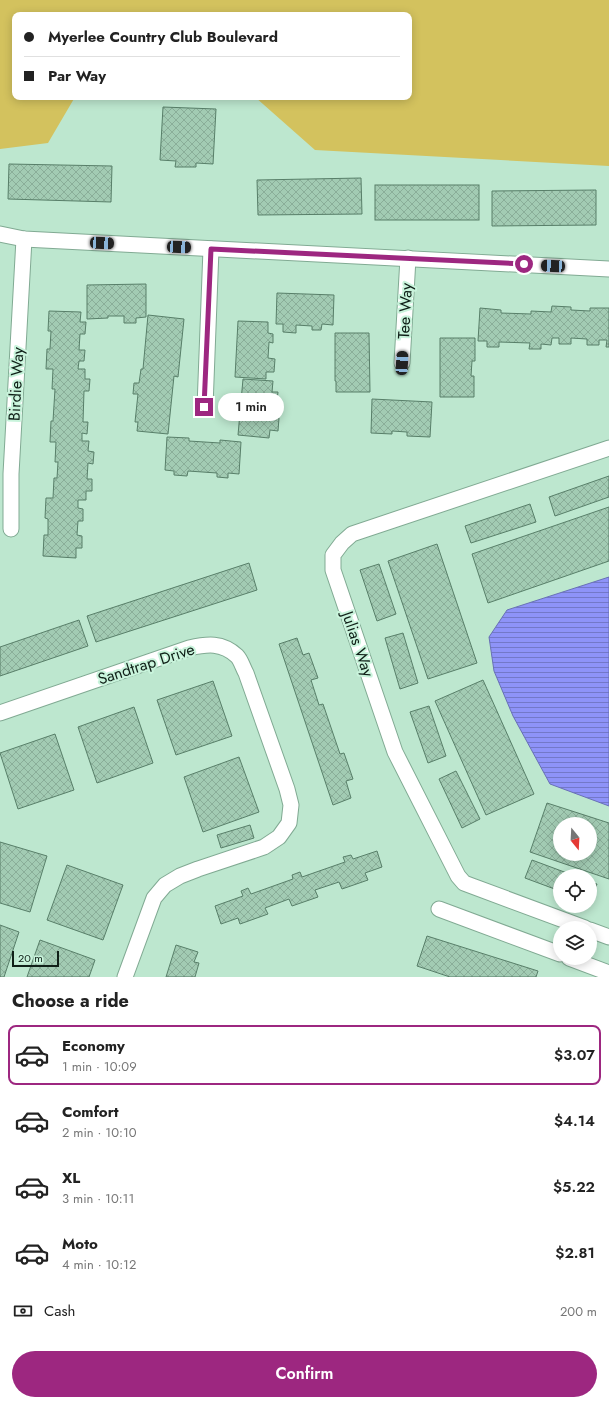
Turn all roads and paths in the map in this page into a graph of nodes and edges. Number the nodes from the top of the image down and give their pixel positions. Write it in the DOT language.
graph roads {
  1 [pos="0,234"];
  2 [pos="24,239"];
  3 [pos="211,249"];
  4 [pos="408,258"];
  5 [pos="609,269"];
  6 [pos="402,363"];
  7 [pos="204,407"];
  8 [pos="609,448"];
  9 [pos="11,529"];
  10 [pos="0,714"];
  11 [pos="440,909"];
  12 [pos="566,921"];
  13 [pos="597,933"];
  14 [pos="609,937"];
  15 [pos="553,951"];
  16 [pos="588,965"];
  17 [pos="609,973"];
  18 [pos="125,977"];
  1 -- 2 [label="street"];
  2 -- 3 [label="street"];
  2 -- 9 [label="street, Birdie Way"];
  3 -- 4 [label="street"];
  3 -- 7 [label="street"];
  4 -- 5 [label="street"];
  4 -- 6 [label="street, Tee Way"];
  8 -- 12 [label="street, Julias Way"];
  10 -- 18 [label="street, Sandtrap Drive"];
  11 -- 15 [label="street"];
  13 -- 14 [label="street"];
  16 -- 17 [label="street"];
}
